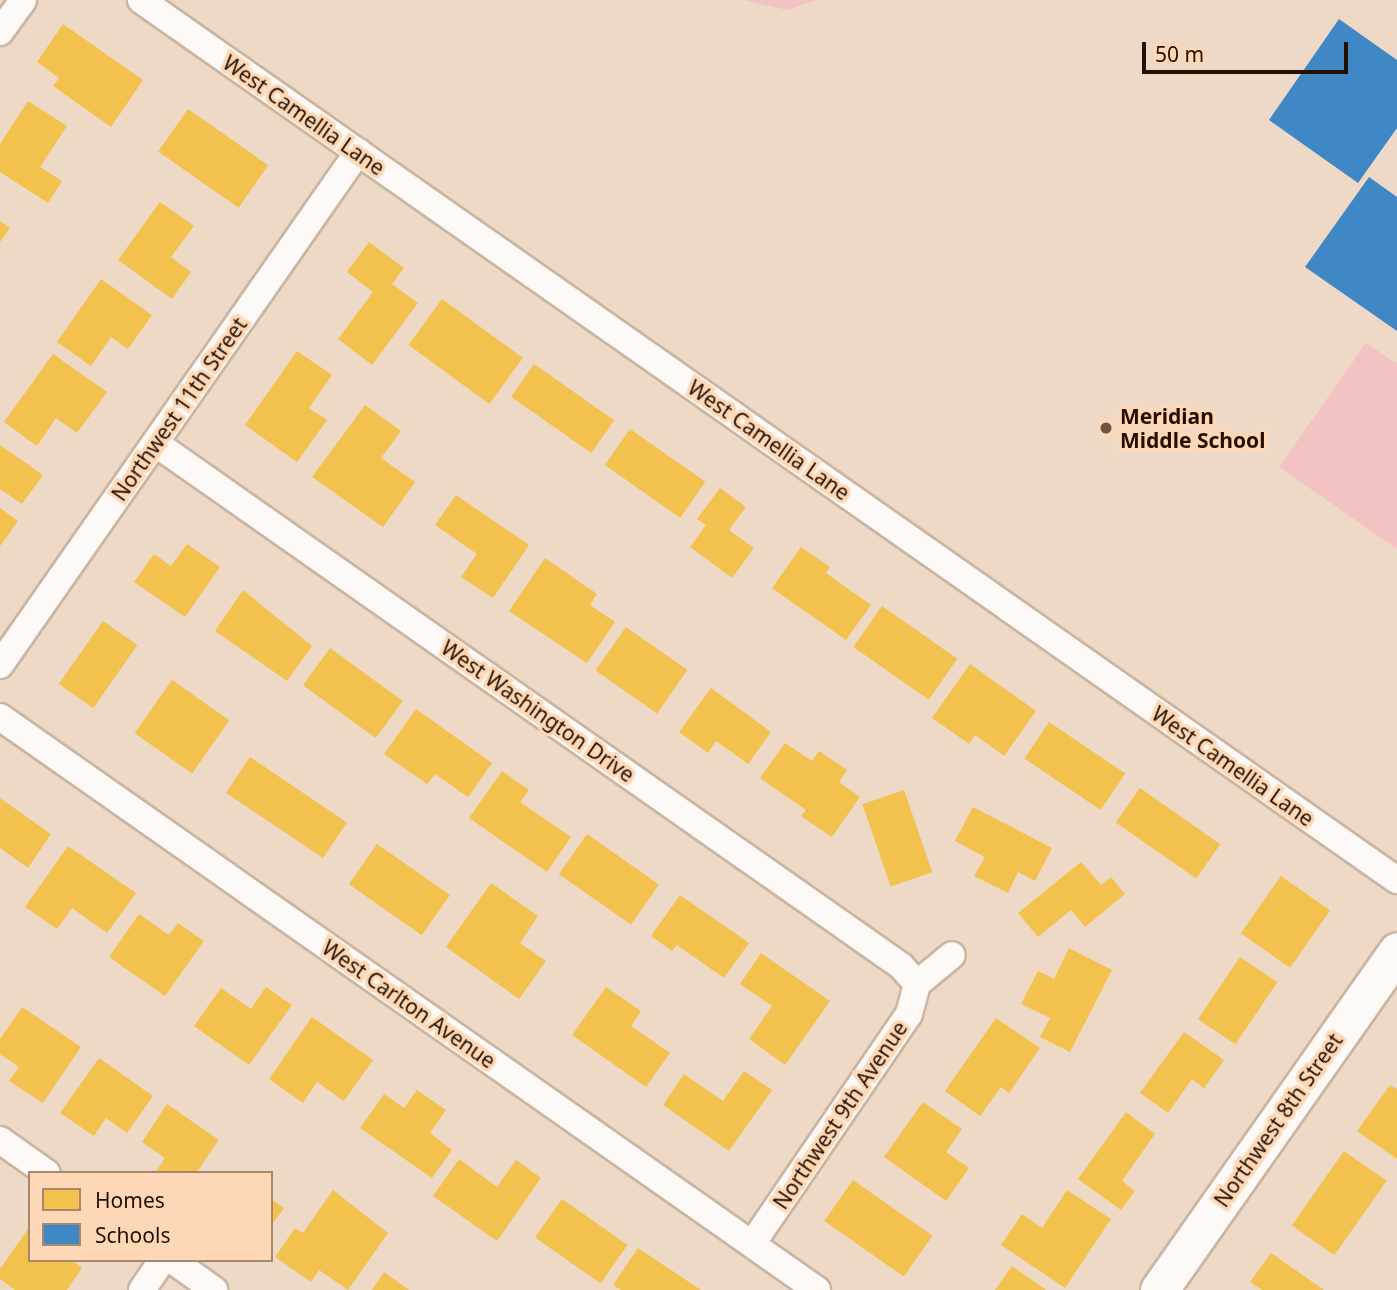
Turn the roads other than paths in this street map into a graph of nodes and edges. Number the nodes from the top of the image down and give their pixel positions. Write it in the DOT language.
graph roads {
  1 [pos="23,0"];
  2 [pos="141,0"];
  3 [pos="0,33"];
  4 [pos="358,152"];
  5 [pos="155,443"];
  6 [pos="0,665"];
  7 [pos="0,717"];
  8 [pos="1397,880"];
  9 [pos="1397,951"];
  10 [pos="953,955"];
  11 [pos="917,984"];
  12 [pos="0,1140"];
  13 [pos="44,1171"];
  14 [pos="752,1244"];
  15 [pos="161,1262"];
  16 [pos="175,1262"];
  17 [pos="142,1290"];
  18 [pos="214,1290"];
  19 [pos="817,1290"];
  20 [pos="1159,1290"];
  1 -- 3 [label="street"];
  2 -- 4 [label="street, West Camellia Lane"];
  4 -- 5 [label="street, Northwest 11th Street"];
  4 -- 8 [label="street, West Camellia Lane"];
  5 -- 6 [label="street, Northwest 11th Street"];
  5 -- 11 [label="street, West Washington Drive"];
  7 -- 14 [label="street, West Carlton Avenue"];
  9 -- 20 [label="street, Northwest 8th Street"];
  10 -- 11 [label="street"];
  11 -- 14 [label="street, Northwest 9th Avenue"];
  12 -- 13 [label="street"];
  14 -- 19 [label="street, West Carlton Avenue"];
  15 -- 17 [label="street"];
  16 -- 18 [label="street"];
}
